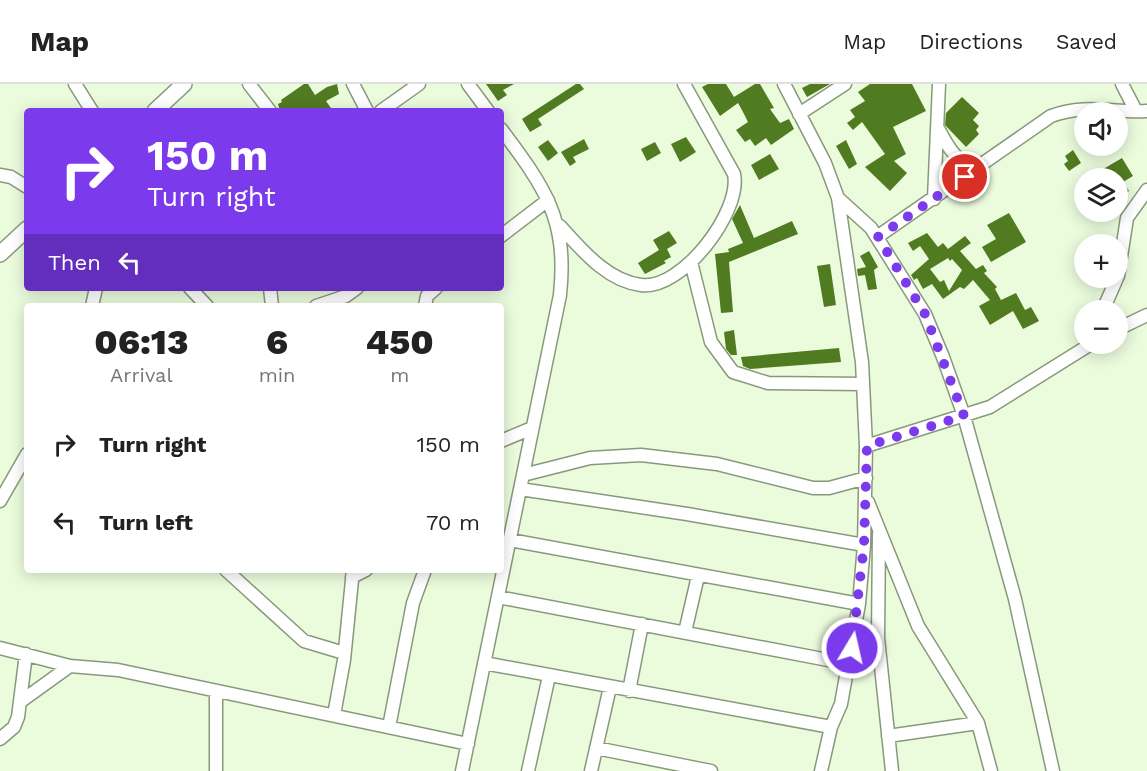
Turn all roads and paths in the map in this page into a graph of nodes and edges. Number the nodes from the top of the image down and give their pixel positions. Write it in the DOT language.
graph roads {
  1 [pos="75,84"];
  2 [pos="184,84"];
  3 [pos="249,84"];
  4 [pos="353,84"];
  5 [pos="419,84"];
  6 [pos="684,84"];
  7 [pos="784,84"];
  8 [pos="844,84"];
  9 [pos="939,84"];
  10 [pos="1122,84"];
  11 [pos="473,86"];
  12 [pos="90,108"];
  13 [pos="158,108"];
  14 [pos="268,108"];
  15 [pos="365,108"];
  16 [pos="385,108"];
  17 [pos="486,108"];
  18 [pos="1142,111"];
  19 [pos="799,114"];
  20 [pos="939,129"];
  21 [pos="506,144"];
  22 [pos="977,169"];
  23 [pos="0,175"];
  24 [pos="24,185"];
  25 [pos="1147,190"];
  26 [pos="838,198"];
  27 [pos="934,199"];
  28 [pos="548,200"];
  29 [pos="557,223"];
  30 [pos="24,232"];
  31 [pos="504,234"];
  32 [pos="1124,234"];
  33 [pos="878,237"];
  34 [pos="0,254"];
  35 [pos="691,262"];
  36 [pos="192,291"];
  37 [pos="353,291"];
  38 [pos="204,303"];
  39 [pos="325,303"];
  40 [pos="1147,315"];
  41 [pos="1128,324"];
  42 [pos="1074,354"];
  43 [pos="863,384"];
  44 [pos="964,416"];
  45 [pos="532,428"];
  46 [pos="504,440"];
  47 [pos="867,446"];
  48 [pos="24,461"];
  49 [pos="523,475"];
  50 [pos="866,478"];
  51 [pos="520,489"];
  52 [pos="865,495"];
  53 [pos="0,501"];
  54 [pos="879,530"];
  55 [pos="510,540"];
  56 [pos="864,545"];
  57 [pos="504,568"];
  58 [pos="229,573"];
  59 [pos="424,573"];
  60 [pos="503,573"];
  61 [pos="352,574"];
  62 [pos="698,576"];
  63 [pos="498,597"];
  64 [pos="859,604"];
  65 [pos="642,624"];
  66 [pos="685,632"];
  67 [pos="0,648"];
  68 [pos="344,653"];
  69 [pos="26,654"];
  70 [pos="484,663"];
  71 [pos="849,664"];
  72 [pos="70,666"];
  73 [pos="549,676"];
  74 [pos="610,687"];
  75 [pos="216,691"];
  76 [pos="629,691"];
  77 [pos="234,694"];
  78 [pos="20,702"];
  79 [pos="215,711"];
  80 [pos="334,715"];
  81 [pos="978,723"];
  82 [pos="389,727"];
  83 [pos="831,727"];
  84 [pos="888,736"];
  85 [pos="0,740"];
  86 [pos="468,744"];
  87 [pos="596,748"];
  88 [pos="216,771"];
  89 [pos="462,771"];
  90 [pos="528,771"];
  91 [pos="591,771"];
  92 [pos="711,771"];
  93 [pos="821,771"];
  94 [pos="892,771"];
  95 [pos="992,771"];
  96 [pos="1053,771"];
  1 -- 12 [label="street"];
  2 -- 13 [label="main road"];
  3 -- 14 [label="street"];
  4 -- 15 [label="street"];
  5 -- 16 [label="street"];
  6 -- 35 [label="street"];
  7 -- 19 [label="street"];
  8 -- 19 [label="street"];
  9 -- 20 [label="street"];
  10 -- 18 [label="street"];
  11 -- 17 [label="street"];
  18 -- 22 [label="street"];
  19 -- 26 [label="street"];
  20 -- 22 [label="street"];
  20 -- 27 [label="street"];
  21 -- 28 [label="street"];
  22 -- 27 [label="street"];
  23 -- 24 [label="street"];
  25 -- 32 [label="street"];
  26 -- 33 [label="street"];
  26 -- 43 [label="street"];
  27 -- 33 [label="street"];
  28 -- 29 [label="street"];
  28 -- 31 [label="street"];
  29 -- 35 [label="street"];
  29 -- 45 [label="street"];
  30 -- 34 [label="main road"];
  33 -- 44 [label="street"];
  35 -- 43 [label="street"];
  36 -- 38 [label="street"];
  37 -- 39 [label="street"];
  40 -- 41 [label="street"];
  42 -- 44 [label="street"];
  43 -- 47 [label="street"];
  44 -- 47 [label="street"];
  44 -- 96 [label="street"];
  45 -- 46 [label="street"];
  45 -- 49 [label="street"];
  47 -- 50 [label="street"];
  48 -- 53 [label="street"];
  49 -- 50 [label="street"];
  49 -- 51 [label="street"];
  50 -- 52 [label="street"];
  51 -- 55 [label="street"];
  51 -- 56 [label="street"];
  52 -- 54 [label="street"];
  52 -- 56 [label="street"];
  54 -- 81 [label="street"];
  54 -- 84 [label="street"];
  55 -- 57 [label="street"];
  55 -- 62 [label="street"];
  56 -- 64 [label="street"];
  58 -- 68 [label="street"];
  59 -- 82 [label="street"];
  60 -- 63 [label="street"];
  61 -- 68 [label="street"];
  62 -- 64 [label="street"];
  62 -- 66 [label="street"];
  63 -- 65 [label="street"];
  63 -- 70 [label="street"];
  64 -- 71 [label="street"];
  65 -- 66 [label="street"];
  65 -- 76 [label="street"];
  66 -- 71 [label="street"];
  67 -- 69 [label="street"];
  68 -- 80 [label="street"];
  69 -- 72 [label="street"];
  69 -- 78 [label="street"];
  70 -- 73 [label="street"];
  70 -- 86 [label="street"];
  71 -- 83 [label="street"];
  72 -- 75 [label="street"];
  72 -- 78 [label="street"];
  73 -- 74 [label="street"];
  73 -- 90 [label="street"];
  74 -- 76 [label="street"];
  74 -- 87 [label="street"];
  75 -- 77 [label="street"];
  75 -- 79 [label="street"];
  76 -- 83 [label="street"];
  77 -- 79 [label="street"];
  77 -- 80 [label="street"];
  78 -- 85 [label="street"];
  79 -- 88 [label="street"];
  80 -- 82 [label="street"];
  81 -- 84 [label="street"];
  81 -- 95 [label="street"];
  82 -- 86 [label="street"];
  83 -- 93 [label="street"];
  84 -- 94 [label="street"];
  86 -- 89 [label="street"];
  87 -- 91 [label="street"];
  87 -- 92 [label="street"];
}
